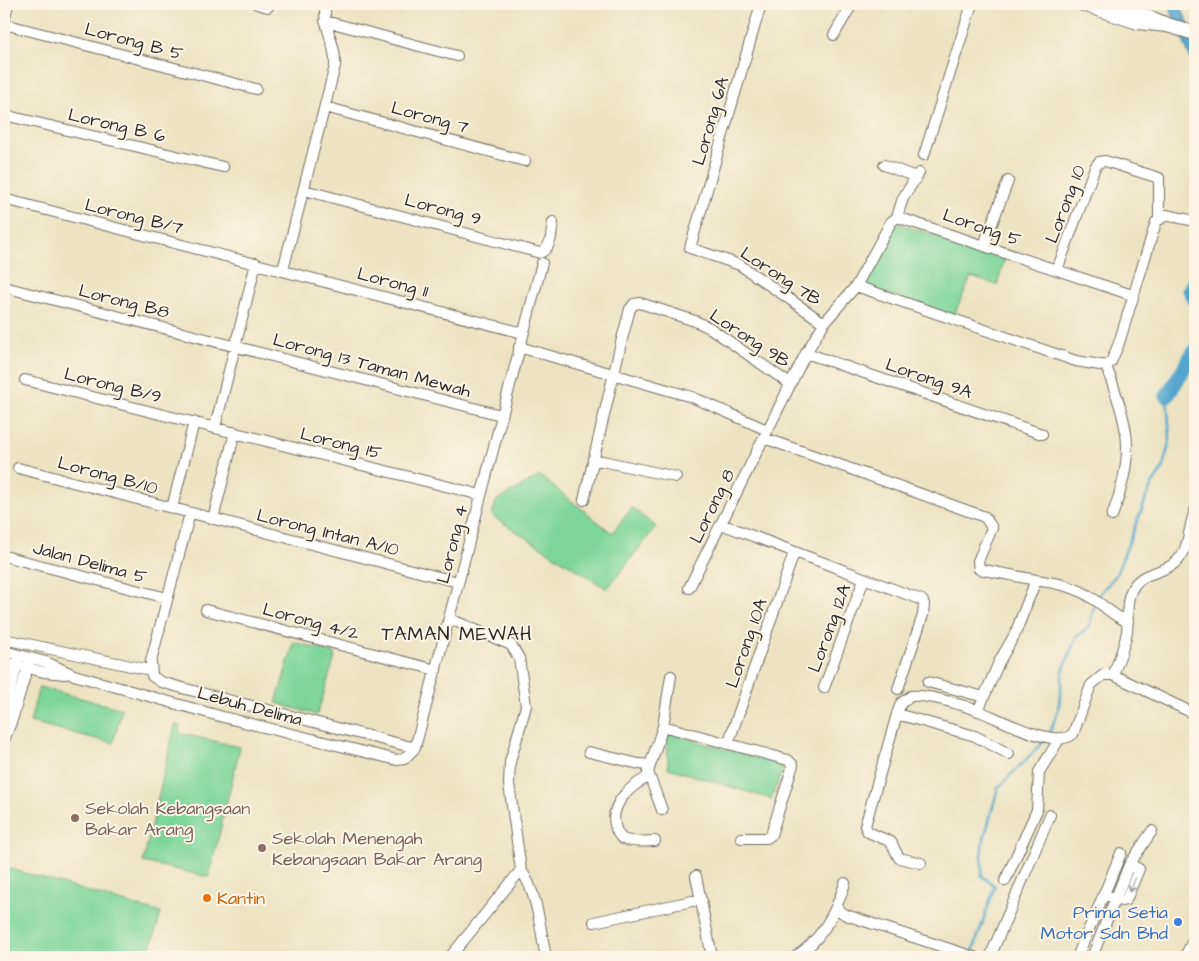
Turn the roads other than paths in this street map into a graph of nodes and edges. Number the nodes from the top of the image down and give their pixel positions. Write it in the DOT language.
graph roads {
  1 [pos="8,4"];
  2 [pos="257,4"];
  3 [pos="326,4"];
  4 [pos="761,4"];
  5 [pos="852,4"];
  6 [pos="972,4"];
  7 [pos="1083,4"];
  8 [pos="1116,4"];
  9 [pos="268,6"];
  10 [pos="325,21"];
  11 [pos="4,22"];
  12 [pos="1170,26"];
  13 [pos="1195,33"];
  14 [pos="834,35"];
  15 [pos="457,56"];
  16 [pos="256,89"];
  17 [pos="325,107"];
  18 [pos="4,114"];
  19 [pos="924,155"];
  20 [pos="526,161"];
  21 [pos="884,165"];
  22 [pos="223,166"];
  23 [pos="1008,181"];
  24 [pos="304,190"];
  25 [pos="4,199"];
  26 [pos="898,217"];
  27 [pos="1160,218"];
  28 [pos="553,222"];
  29 [pos="1195,222"];
  30 [pos="984,245"];
  31 [pos="690,248"];
  32 [pos="256,263"];
  33 [pos="542,263"];
  34 [pos="283,270"];
  35 [pos="1057,270"];
  36 [pos="856,286"];
  37 [pos="4,287"];
  38 [pos="1132,295"];
  39 [pos="824,323"];
  40 [pos="523,332"];
  41 [pos="235,346"];
  42 [pos="519,347"];
  43 [pos="806,353"];
  44 [pos="1106,366"];
  45 [pos="613,376"];
  46 [pos="26,380"];
  47 [pos="790,384"];
  48 [pos="501,415"];
  49 [pos="194,422"];
  50 [pos="215,427"];
  51 [pos="235,432"];
  52 [pos="766,434"];
  53 [pos="1042,434"];
  54 [pos="594,459"];
  55 [pos="18,468"];
  56 [pos="676,477"];
  57 [pos="481,495"];
  58 [pos="584,500"];
  59 [pos="172,508"];
  60 [pos="1195,511"];
  61 [pos="190,513"];
  62 [pos="1112,516"];
  63 [pos="213,519"];
  64 [pos="721,524"];
  65 [pos="794,553"];
  66 [pos="4,556"];
  67 [pos="864,579"];
  68 [pos="1036,580"];
  69 [pos="458,582"];
  70 [pos="689,588"];
  71 [pos="167,598"];
  72 [pos="206,610"];
  73 [pos="450,619"];
  74 [pos="1128,622"];
  75 [pos="4,639"];
  76 [pos="4,651"];
  77 [pos="4,662"];
  78 [pos="23,662"];
  79 [pos="150,670"];
  80 [pos="436,670"];
  81 [pos="1112,675"];
  82 [pos="671,676"];
  83 [pos="9,677"];
  84 [pos="928,682"];
  85 [pos="824,688"];
  86 [pos="898,689"];
  87 [pos="984,697"];
  88 [pos="978,710"];
  89 [pos="4,713"];
  90 [pos="897,714"];
  91 [pos="1195,714"];
  92 [pos="662,726"];
  93 [pos="1056,738"];
  94 [pos="4,740"];
  95 [pos="728,744"];
  96 [pos="415,748"];
  97 [pos="589,752"];
  98 [pos="1009,754"];
  99 [pos="650,765"];
  100 [pos="648,777"];
  101 [pos="662,810"];
  102 [pos="1050,815"];
  103 [pos="1152,831"];
  104 [pos="741,838"];
  105 [pos="655,841"];
  106 [pos="1121,853"];
  107 [pos="921,863"];
  108 [pos="521,870"];
  109 [pos="696,876"];
  110 [pos="1006,881"];
  111 [pos="845,883"];
  112 [pos="1104,894"];
  113 [pos="1115,899"];
  114 [pos="702,902"];
  115 [pos="837,909"];
  116 [pos="594,922"];
  117 [pos="1195,936"];
  118 [pos="950,953"];
  119 [pos="450,957"];
  120 [pos="546,957"];
  121 [pos="712,957"];
  122 [pos="795,957"];
  123 [pos="974,957"];
  124 [pos="990,957"];
  125 [pos="1077,957"];
  126 [pos="1092,957"];
  127 [pos="1185,957"];
  1 -- 11 [label="street"];
  2 -- 9 [label="street"];
  3 -- 10 [label="street"];
  4 -- 31 [label="street, Lorong 6A"];
  5 -- 14 [label="street"];
  6 -- 19 [label="street"];
  7 -- 12 [label="main road"];
  8 -- 12 [label="main road"];
  10 -- 15 [label="street"];
  10 -- 17 [label="street"];
  11 -- 16 [label="street, Lorong B 5"];
  12 -- 13 [label="main road"];
  17 -- 20 [label="street, Lorong 7"];
  17 -- 24 [label="street"];
  18 -- 22 [label="street, Lorong B 6"];
  21 -- 26 [label="street"];
  23 -- 30 [label="street"];
  24 -- 28 [label="street, Lorong 9"];
  24 -- 34 [label="street"];
  25 -- 32 [label="street, Lorong B/7"];
  26 -- 30 [label="street, Lorong 5"];
  26 -- 36 [label="street"];
  27 -- 29 [label="street"];
  27 -- 35 [label="street, Lorong 10"];
  27 -- 38 [label="street"];
  30 -- 35 [label="street, Lorong 5"];
  31 -- 39 [label="street, Lorong 7B"];
  32 -- 34 [label="street, Lorong 11"];
  32 -- 41 [label="street"];
  33 -- 40 [label="street, Lorong 4"];
  34 -- 40 [label="street, Lorong 11"];
  35 -- 38 [label="street, Lorong 5"];
  36 -- 39 [label="street, Lorong 8"];
  36 -- 44 [label="street"];
  37 -- 41 [label="street, Lorong B8"];
  38 -- 44 [label="street"];
  39 -- 43 [label="street, Lorong 8"];
  40 -- 42 [label="street, Lorong 4"];
  41 -- 48 [label="street, Lorong 13 Taman Mewah"];
  41 -- 50 [label="street"];
  42 -- 45 [label="street"];
  42 -- 48 [label="street, Lorong 4"];
  43 -- 47 [label="street, Lorong 8"];
  43 -- 53 [label="street, Lorong 9A"];
  44 -- 62 [label="street"];
  45 -- 47 [label="street, Lorong 9B"];
  45 -- 52 [label="street"];
  45 -- 54 [label="street"];
  46 -- 49 [label="street, Lorong B/9"];
  47 -- 52 [label="street, Lorong 8"];
  48 -- 57 [label="street, Lorong 4"];
  49 -- 50 [label="street, Lorong 15"];
  49 -- 59 [label="street"];
  50 -- 51 [label="street, Lorong 15"];
  51 -- 57 [label="street, Lorong 15"];
  51 -- 63 [label="street"];
  52 -- 64 [label="street, Lorong 8"];
  52 -- 68 [label="street"];
  54 -- 56 [label="street"];
  54 -- 58 [label="street"];
  55 -- 59 [label="street, Lorong B/10"];
  57 -- 69 [label="street, Lorong 4"];
  59 -- 61 [label="street, Lorong B/10"];
  60 -- 74 [label="street"];
  61 -- 63 [label="street, Lorong Intan A/10"];
  61 -- 71 [label="street"];
  63 -- 69 [label="street, Lorong Intan A/10"];
  64 -- 65 [label="street"];
  64 -- 70 [label="street, Lorong 8"];
  65 -- 67 [label="street"];
  65 -- 95 [label="street, Lorong 10A"];
  66 -- 71 [label="street, Jalan Delima 5"];
  67 -- 85 [label="street, Lorong 12A"];
  67 -- 86 [label="street"];
  68 -- 74 [label="street"];
  68 -- 87 [label="street"];
  69 -- 73 [label="street, Lorong 4"];
  71 -- 79 [label="street"];
  72 -- 80 [label="street, Lorong 4/2"];
  73 -- 80 [label="street, Lorong 4"];
  73 -- 108 [label="street"];
  74 -- 81 [label="street"];
  75 -- 79 [label="street"];
  76 -- 78 [label="street, Lebuh Delima"];
  77 -- 78 [label="street, Lebuh Delima"];
  78 -- 83 [label="street"];
  78 -- 94 [label="street"];
  78 -- 96 [label="street, Lebuh Delima"];
  79 -- 96 [label="street"];
  80 -- 96 [label="street, Lorong 4"];
  81 -- 91 [label="street"];
  81 -- 93 [label="street"];
  82 -- 92 [label="street"];
  83 -- 89 [label="street"];
  84 -- 87 [label="street"];
  87 -- 88 [label="street"];
  88 -- 90 [label="street"];
  88 -- 93 [label="street"];
  90 -- 98 [label="street"];
  90 -- 107 [label="street"];
  92 -- 95 [label="street"];
  92 -- 99 [label="street"];
  93 -- 110 [label="street"];
  95 -- 104 [label="street"];
  97 -- 99 [label="street"];
  99 -- 100 [label="street"];
  100 -- 101 [label="street"];
  100 -- 105 [label="street"];
  102 -- 124 [label="street"];
  103 -- 113 [label="street"];
  106 -- 112 [label="street"];
  108 -- 119 [label="street"];
  108 -- 120 [label="street"];
  109 -- 114 [label="street"];
  111 -- 115 [label="street"];
  112 -- 113 [label="street"];
  112 -- 125 [label="street"];
  113 -- 126 [label="street"];
  114 -- 116 [label="street"];
  114 -- 121 [label="street"];
  115 -- 118 [label="street"];
  115 -- 122 [label="street"];
  117 -- 127 [label="street"];
  118 -- 123 [label="street"];
}
